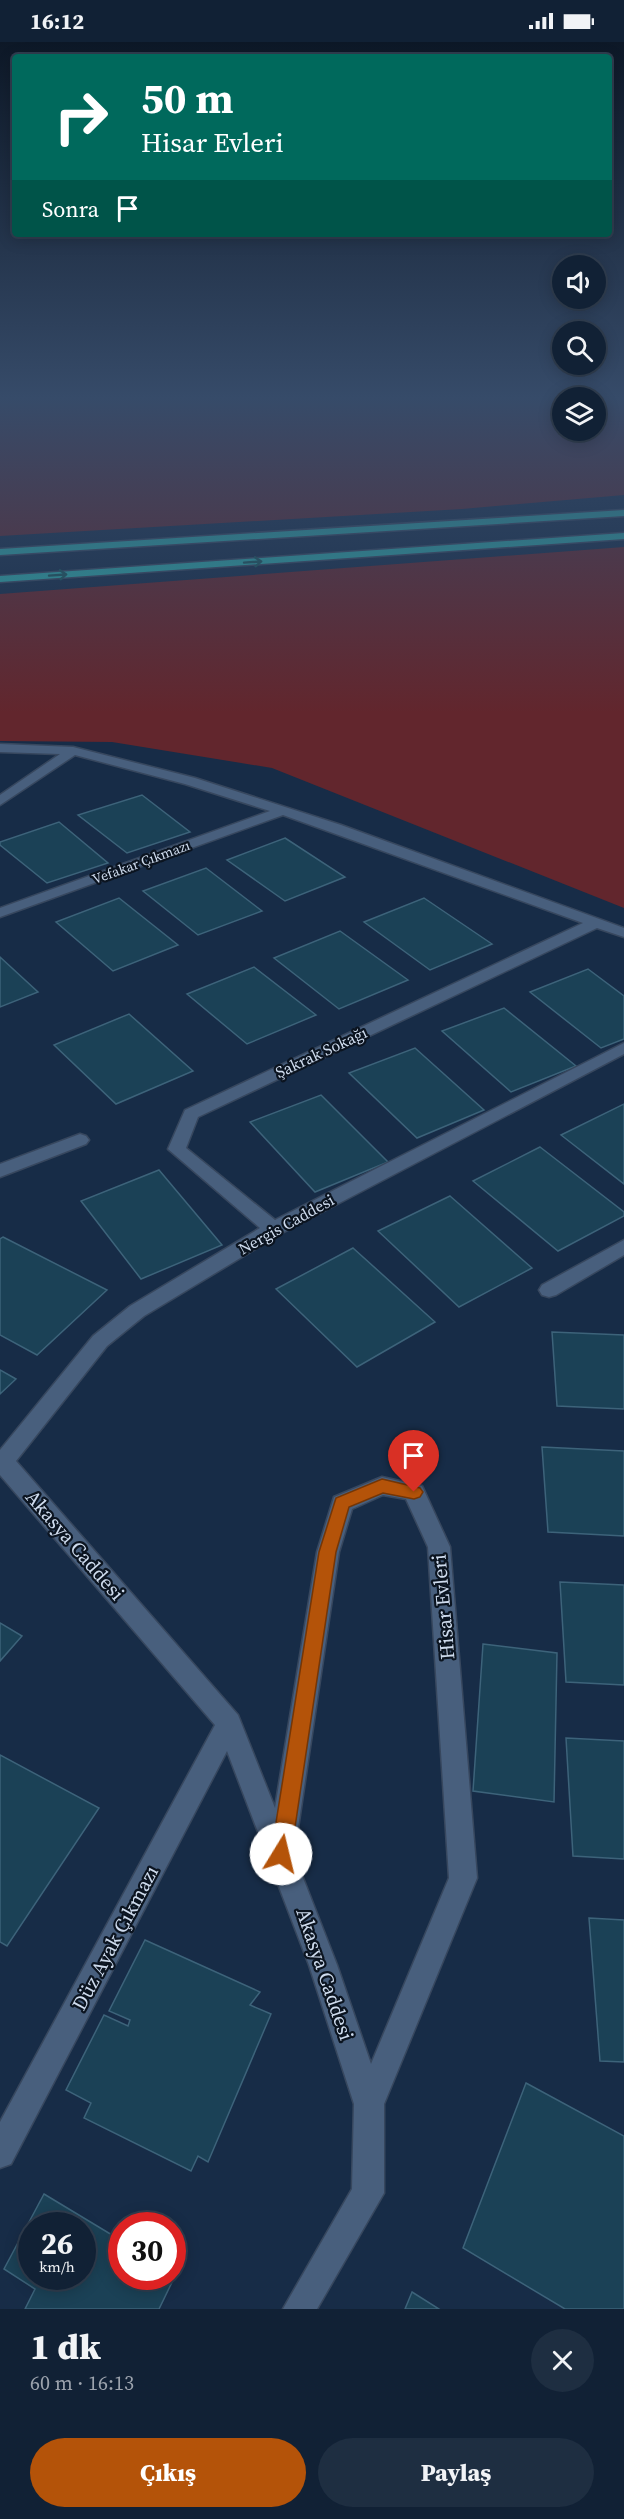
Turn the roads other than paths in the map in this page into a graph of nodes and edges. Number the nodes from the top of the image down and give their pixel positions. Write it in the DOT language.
graph roads {
  1 [pos="624,513"];
  2 [pos="624,536"];
  3 [pos="0,552"];
  4 [pos="0,579"];
  5 [pos="0,748"];
  6 [pos="73,751"];
  7 [pos="0,801"];
  8 [pos="283,811"];
  9 [pos="0,913"];
  10 [pos="598,922"];
  11 [pos="624,933"];
  12 [pos="624,1048"];
  13 [pos="80,1140"];
  14 [pos="0,1171"];
  15 [pos="273,1229"];
  16 [pos="624,1247"];
  17 [pos="549,1290"];
  18 [pos="2,1464"];
  19 [pos="229,1723"];
  20 [pos="281,1854"];
  21 [pos="369,2104"];
  22 [pos="0,2153"];
  23 [pos="299,2309"];
  1 -- 3 [label="highway"];
  4 -- 2 [label="highway, one-way"];
  5 -- 6 [label="street"];
  6 -- 7 [label="street"];
  6 -- 8 [label="street"];
  8 -- 9 [label="street, Vefakar Çıkmazı"];
  8 -- 10 [label="street"];
  10 -- 11 [label="street"];
  10 -- 15 [label="street, Şakrak Sokağı"];
  12 -- 15 [label="street, Nergis Caddesi"];
  13 -- 14 [label="street"];
  15 -- 18 [label="street, Nergis Caddesi"];
  16 -- 17 [label="street"];
  18 -- 19 [label="street, Akasya Caddesi"];
  19 -- 20 [label="street, Akasya Caddesi"];
  19 -- 22 [label="street, Düz Ayak Çıkmazı"];
  20 -- 21 [label="street, Akasya Caddesi"];
  20 -- 21 [label="street, Hisar Evleri"];
  21 -- 23 [label="street, Akasya Caddesi"];
}
